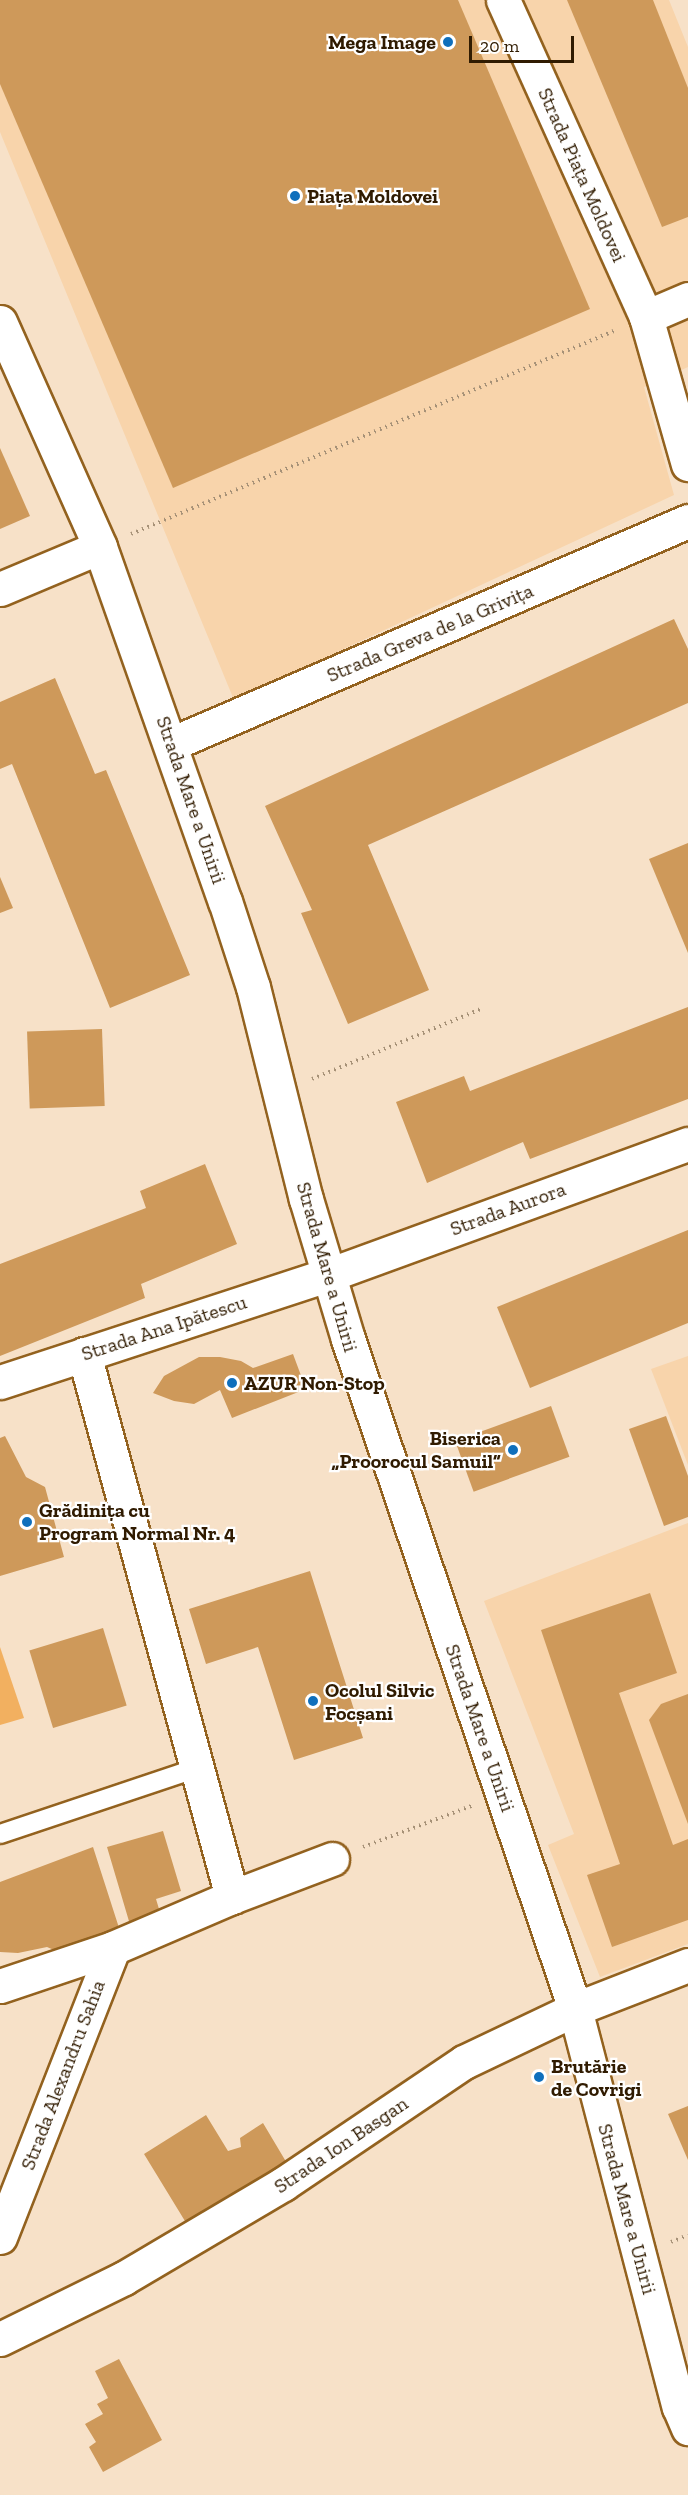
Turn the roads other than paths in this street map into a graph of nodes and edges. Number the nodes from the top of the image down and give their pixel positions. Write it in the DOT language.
graph roads {
  1 [pos="503,0"];
  2 [pos="688,299"];
  3 [pos="646,317"];
  4 [pos="0,322"];
  5 [pos="688,464"];
  6 [pos="688,521"];
  7 [pos="100,547"];
  8 [pos="0,589"];
  9 [pos="171,744"];
  10 [pos="688,1144"];
  11 [pos="328,1275"];
  12 [pos="84,1354"];
  13 [pos="0,1382"];
  14 [pos="197,1768"];
  15 [pos="0,1834"];
  16 [pos="332,1859"];
  17 [pos="232,1897"];
  18 [pos="112,1948"];
  19 [pos="688,1965"];
  20 [pos="0,1986"];
  21 [pos="575,2009"];
  22 [pos="0,2236"];
  23 [pos="0,2339"];
  24 [pos="688,2428"];
  1 -- 3 [label="street, Strada Piața Moldovei"];
  2 -- 3 [label="street"];
  3 -- 5 [label="street, Strada Piața Moldovei"];
  4 -- 7 [label="street, Strada Mare a Unirii"];
  6 -- 9 [label="street, Strada Greva de la Grivița"];
  7 -- 8 [label="street"];
  7 -- 9 [label="street, Strada Mare a Unirii"];
  9 -- 11 [label="street, Strada Mare a Unirii"];
  10 -- 11 [label="street, Strada Aurora"];
  11 -- 12 [label="street, Strada Ana Ipătescu"];
  11 -- 21 [label="street, Strada Mare a Unirii"];
  12 -- 13 [label="street, Strada Ana Ipătescu"];
  12 -- 14 [label="street"];
  14 -- 15 [label="lane"];
  14 -- 17 [label="street"];
  16 -- 17 [label="street, Strada Alexandru Sahia"];
  17 -- 18 [label="street, Strada Alexandru Sahia"];
  18 -- 20 [label="street, Strada Alexandru Sahia"];
  18 -- 22 [label="street, Strada Alexandru Sahia"];
  19 -- 21 [label="street, Strada Ion Basgan"];
  21 -- 23 [label="street, Strada Ion Basgan"];
  21 -- 24 [label="street, Strada Mare a Unirii"];
}
